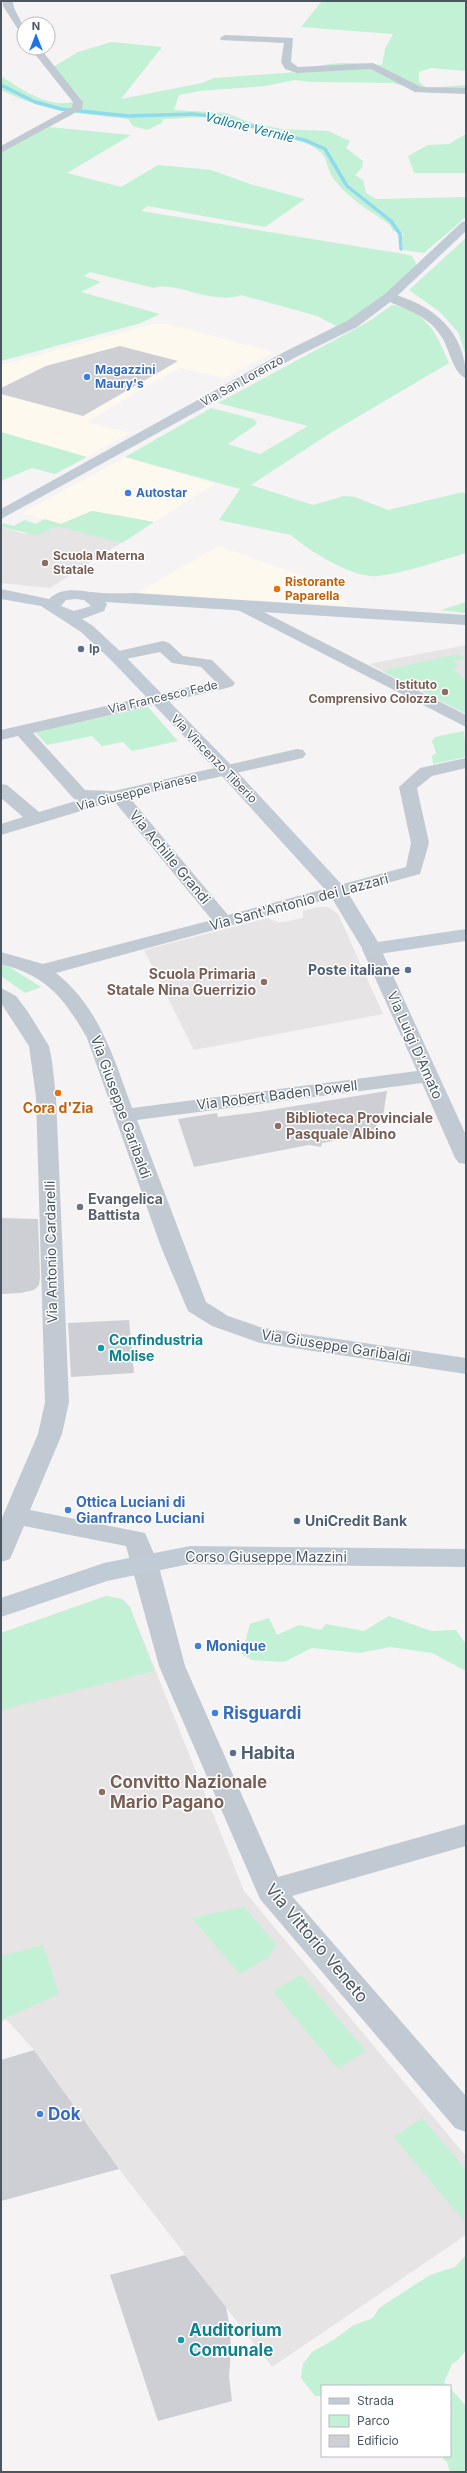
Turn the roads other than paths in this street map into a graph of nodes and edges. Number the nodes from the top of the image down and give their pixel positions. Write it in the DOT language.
graph roads {
  1 [pos="8,1"];
  2 [pos="16,19"];
  3 [pos="225,38"];
  4 [pos="41,56"];
  5 [pos="466,91"];
  6 [pos="1,150"];
  7 [pos="466,225"];
  8 [pos="389,296"];
  9 [pos="466,374"];
  10 [pos="1,515"];
  11 [pos="1,590"];
  12 [pos="1,594"];
  13 [pos="66,596"];
  14 [pos="94,606"];
  15 [pos="242,606"];
  16 [pos="57,610"];
  17 [pos="466,620"];
  18 [pos="87,629"];
  19 [pos="116,656"];
  20 [pos="156,698"];
  21 [pos="466,722"];
  22 [pos="22,731"];
  23 [pos="1,735"];
  24 [pos="297,754"];
  25 [pos="466,763"];
  26 [pos="226,770"];
  27 [pos="1,789"];
  28 [pos="119,796"];
  29 [pos="36,818"];
  30 [pos="1,830"];
  31 [pos="338,892"];
  32 [pos="224,922"];
  33 [pos="466,935"];
  34 [pos="372,949"];
  35 [pos="1,958"];
  36 [pos="40,971"];
  37 [pos="4,998"];
  38 [pos="429,1076"];
  39 [pos="125,1115"];
  40 [pos="466,1158"];
  41 [pos="466,1366"];
  42 [pos="15,1516"];
  43 [pos="1,1553"];
  44 [pos="466,1558"];
  45 [pos="145,1563"];
  46 [pos="1,1608"];
  47 [pos="466,1835"];
  48 [pos="270,1891"];
  49 [pos="466,2118"];
  1 -- 2 [label="street"];
  3 -- 5 [label="street"];
  4 -- 6 [label="street"];
  7 -- 8 [label="street, Via San Lorenzo"];
  8 -- 9 [label="street"];
  8 -- 10 [label="street, Via San Lorenzo"];
  11 -- 13 [label="street"];
  12 -- 16 [label="street, Via Vincenzo Tiberio"];
  13 -- 14 [label="street"];
  13 -- 16 [label="street"];
  14 -- 15 [label="street"];
  14 -- 16 [label="street"];
  14 -- 18 [label="street"];
  15 -- 17 [label="street"];
  15 -- 21 [label="street"];
  16 -- 18 [label="street, Via Vincenzo Tiberio"];
  18 -- 19 [label="street, Via Vincenzo Tiberio"];
  19 -- 20 [label="street, Via Vincenzo Tiberio"];
  19 -- 20 [label="street, Via Francesco Fede"];
  20 -- 22 [label="street, Via Francesco Fede"];
  20 -- 26 [label="street, Via Vincenzo Tiberio"];
  22 -- 23 [label="street, Via Francesco Fede"];
  22 -- 28 [label="street, Via Achille Grandi"];
  24 -- 26 [label="street, Via Giuseppe Pianese"];
  25 -- 31 [label="street, Via Sant'Antonio dei Lazzari"];
  26 -- 28 [label="street, Via Giuseppe Pianese"];
  26 -- 31 [label="street, Via Vincenzo Tiberio"];
  27 -- 29 [label="street"];
  28 -- 29 [label="street, Via Giuseppe Pianese"];
  28 -- 32 [label="street, Via Achille Grandi"];
  29 -- 30 [label="street, Via Giuseppe Pianese"];
  31 -- 32 [label="street, Via Sant'Antonio dei Lazzari"];
  31 -- 34 [label="street, Via Luigi D'Amato"];
  32 -- 36 [label="street, Via Sant'Antonio dei Lazzari"];
  33 -- 34 [label="street"];
  34 -- 38 [label="street, Via Luigi D'Amato"];
  35 -- 36 [label="street, Via Giuseppe Garibaldi"];
  36 -- 39 [label="street, Via Giuseppe Garibaldi"];
  37 -- 42 [label="street, Via Antonio Cardarelli"];
  38 -- 39 [label="street, Via Robert Baden Powell"];
  38 -- 40 [label="street, Via Luigi D'Amato"];
  39 -- 41 [label="street, Via Giuseppe Garibaldi"];
  42 -- 43 [label="street, Via Antonio Cardarelli"];
  42 -- 45 [label="street, Via Vittorio Veneto"];
  44 -- 45 [label="street, Corso Giuseppe Mazzini"];
  45 -- 46 [label="street, Corso Giuseppe Mazzini"];
  45 -- 48 [label="street, Via Vittorio Veneto"];
  47 -- 48 [label="street"];
  48 -- 49 [label="street, Via Vittorio Veneto"];
}
